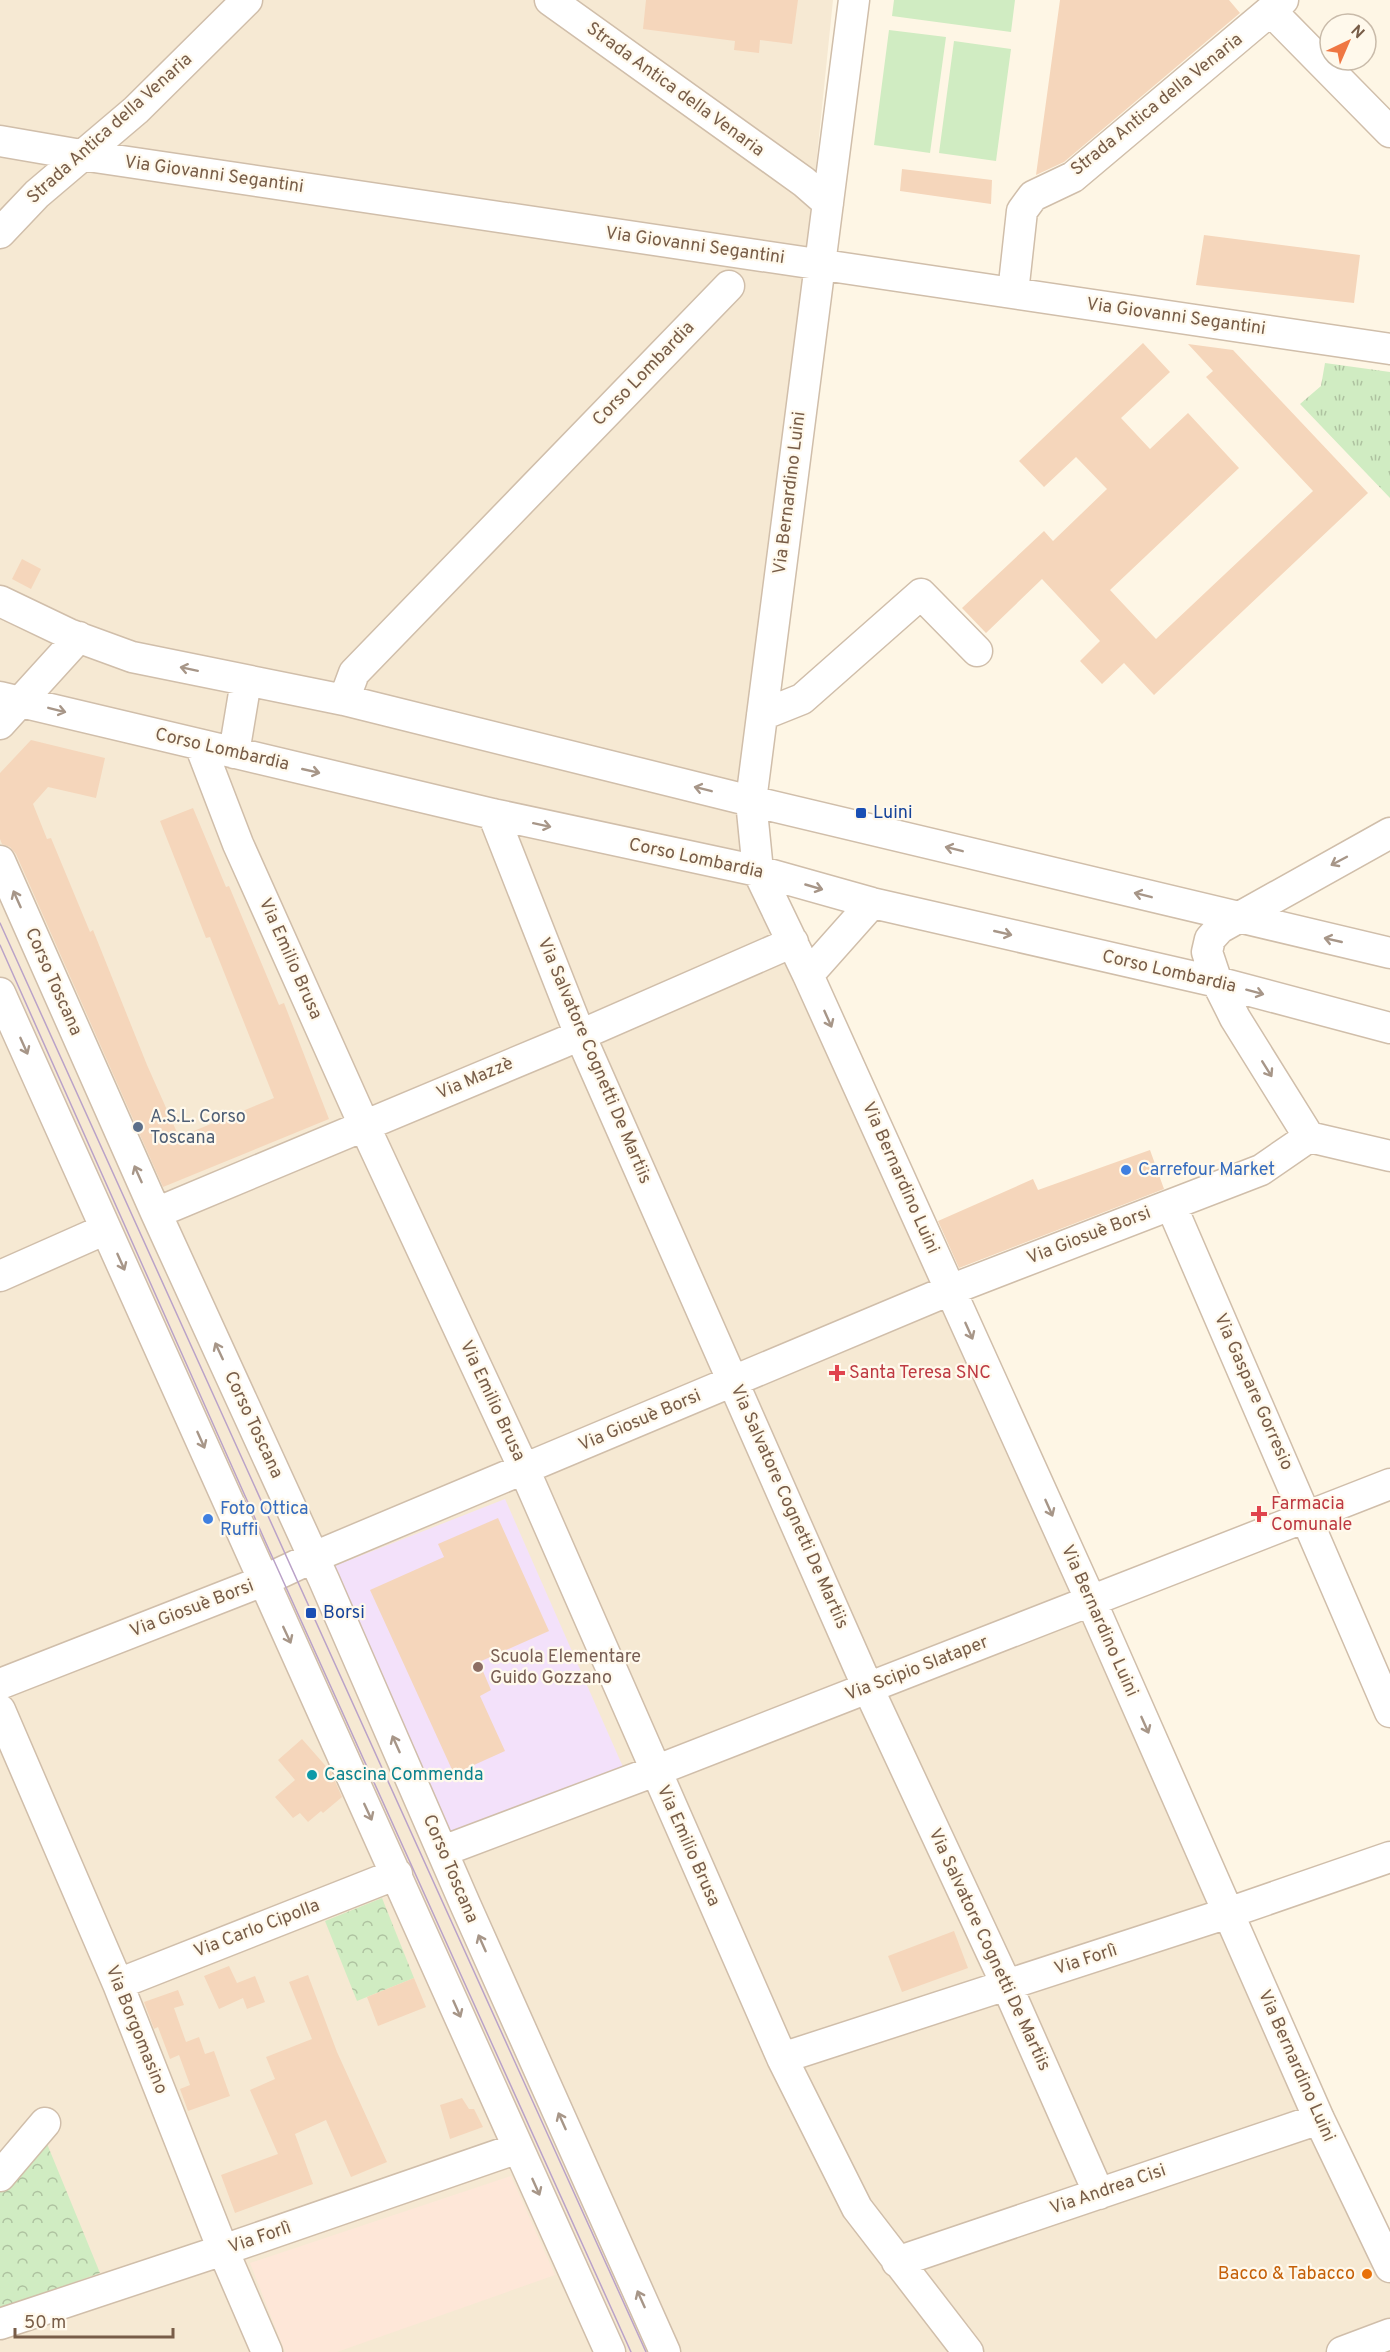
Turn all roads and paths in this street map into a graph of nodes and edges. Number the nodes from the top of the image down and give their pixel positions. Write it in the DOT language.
graph roads {
  1 [pos="247,0"];
  2 [pos="550,0"];
  3 [pos="854,0"];
  4 [pos="1277,5"];
  5 [pos="1390,132"];
  6 [pos="0,141"];
  7 [pos="81,155"];
  8 [pos="828,203"];
  9 [pos="0,233"];
  10 [pos="819,265"];
  11 [pos="729,286"];
  12 [pos="1013,293"];
  13 [pos="1390,349"];
  14 [pos="0,601"];
  15 [pos="79,637"];
  16 [pos="977,651"];
  17 [pos="246,681"];
  18 [pos="10,699"];
  19 [pos="344,700"];
  20 [pos="762,715"];
  21 [pos="0,724"];
  22 [pos="200,745"];
  23 [pos="234,753"];
  24 [pos="751,801"];
  25 [pos="493,814"];
  26 [pos="1390,832"];
  27 [pos="0,861"];
  28 [pos="758,871"];
  29 [pos="872,903"];
  30 [pos="1236,918"];
  31 [pos="793,942"];
  32 [pos="1390,953"];
  33 [pos="808,975"];
  34 [pos="1217,982"];
  35 [pos="0,993"];
  36 [pos="1390,1028"];
  37 [pos="580,1035"];
  38 [pos="364,1125"];
  39 [pos="1309,1137"];
  40 [pos="1390,1156"];
  41 [pos="1171,1205"];
  42 [pos="156,1214"];
  43 [pos="106,1229"];
  44 [pos="0,1276"];
  45 [pos="950,1290"];
  46 [pos="734,1382"];
  47 [pos="524,1469"];
  48 [pos="1390,1484"];
  49 [pos="1307,1516"];
  50 [pos="314,1557"];
  51 [pos="263,1581"];
  52 [pos="1091,1601"];
  53 [pos="0,1684"];
  54 [pos="868,1688"];
  55 [pos="0,1710"];
  56 [pos="1390,1712"];
  57 [pos="655,1771"];
  58 [pos="443,1851"];
  59 [pos="1390,1857"];
  60 [pos="396,1874"];
  61 [pos="1228,1913"];
  62 [pos="118,1984"];
  63 [pos="1007,1986"];
  64 [pos="782,2058"];
  65 [pos="1319,2119"];
  66 [pos="45,2123"];
  67 [pos="518,2148"];
  68 [pos="0,2176"];
  69 [pos="1099,2194"];
  70 [pos="223,2250"];
  71 [pos="897,2262"];
  72 [pos="1390,2267"];
  73 [pos="0,2324"];
  74 [pos="1390,2334"];
  75 [pos="267,2352"];
  76 [pos="610,2352"];
  77 [pos="665,2352"];
  78 [pos="968,2352"];
  79 [pos="1342,2352"];
  1 -- 7 [label="street, Strada Antica della Venaria"];
  2 -- 8 [label="street, Strada Antica della Venaria"];
  3 -- 8 [label="street, Via Bernardino Luini"];
  4 -- 5 [label="street, Strada Antica della Venaria"];
  4 -- 12 [label="street, Strada Antica della Venaria"];
  6 -- 7 [label="street, Via Giovanni Segantini"];
  7 -- 9 [label="street, Strada Antica della Venaria"];
  7 -- 10 [label="street, Via Giovanni Segantini"];
  8 -- 10 [label="street, Via Bernardino Luini"];
  10 -- 12 [label="street, Via Giovanni Segantini"];
  10 -- 20 [label="street, Via Bernardino Luini"];
  11 -- 19 [label="street, Corso Lombardia"];
  12 -- 13 [label="street, Via Giovanni Segantini"];
  14 -- 15 [label="street"];
  17 -- 15 [label="street, one-way"];
  15 -- 18 [label="street"];
  16 -- 20 [label="street"];
  17 -- 19 [label="street"];
  17 -- 23 [label="street"];
  18 -- 21 [label="street"];
  18 -- 22 [label="street, Corso Lombardia, one-way"];
  24 -- 19 [label="street, one-way"];
  20 -- 24 [label="street, Via Bernardino Luini"];
  22 -- 23 [label="street, Corso Lombardia"];
  22 -- 38 [label="street, Via Emilio Brusa"];
  23 -- 25 [label="street, Corso Lombardia, one-way"];
  24 -- 28 [label="street, Via Bernardino Luini"];
  30 -- 24 [label="street, one-way"];
  25 -- 28 [label="street, Corso Lombardia, one-way"];
  25 -- 37 [label="street, Via Salvatore Cognetti De Martiis"];
  26 -- 30 [label="street, one-way"];
  42 -- 27 [label="street, Corso Toscana, one-way"];
  28 -- 29 [label="street, Corso Lombardia, one-way"];
  28 -- 31 [label="street, Via Bernardino Luini"];
  29 -- 33 [label="street"];
  29 -- 34 [label="street, Corso Lombardia, one-way"];
  32 -- 30 [label="street, one-way"];
  30 -- 34 [label="street"];
  31 -- 33 [label="street, Via Bernardino Luini"];
  31 -- 37 [label="street, Via Mazzè"];
  33 -- 45 [label="street, Via Bernardino Luini, one-way"];
  34 -- 36 [label="street, Corso Lombardia, one-way"];
  34 -- 39 [label="street, one-way"];
  35 -- 43 [label="street, one-way"];
  37 -- 38 [label="street, Via Mazzè"];
  37 -- 46 [label="street, Via Salvatore Cognetti De Martiis"];
  38 -- 42 [label="street, Via Mazzè"];
  38 -- 47 [label="street, Via Emilio Brusa"];
  39 -- 40 [label="street"];
  39 -- 41 [label="street, Via Giosuè Borsi"];
  41 -- 45 [label="street, Via Giosuè Borsi"];
  41 -- 49 [label="street, Via Gaspare Gorresio"];
  50 -- 42 [label="street, Corso Toscana, one-way"];
  43 -- 44 [label="street"];
  43 -- 51 [label="street, one-way"];
  45 -- 46 [label="street, Via Giosuè Borsi"];
  45 -- 52 [label="street, Via Bernardino Luini, one-way"];
  46 -- 47 [label="street, Via Giosuè Borsi"];
  46 -- 54 [label="street, Via Salvatore Cognetti De Martiis"];
  47 -- 50 [label="street, Via Giosuè Borsi"];
  47 -- 57 [label="street, Via Emilio Brusa"];
  48 -- 49 [label="street, Via Scipio Slataper"];
  49 -- 52 [label="street, Via Scipio Slataper"];
  49 -- 56 [label="street, Via Gaspare Gorresio"];
  50 -- 51 [label="street, Via Giosuè Borsi"];
  58 -- 50 [label="street, Corso Toscana, one-way"];
  51 -- 53 [label="street, Via Giosuè Borsi"];
  51 -- 60 [label="street, one-way"];
  52 -- 54 [label="street, Via Scipio Slataper"];
  52 -- 61 [label="street, Via Bernardino Luini, one-way"];
  54 -- 57 [label="street, Via Scipio Slataper"];
  54 -- 63 [label="street, Via Salvatore Cognetti De Martiis"];
  55 -- 62 [label="street, Via Borgomasino"];
  57 -- 58 [label="street, Via Scipio Slataper"];
  57 -- 64 [label="street, Via Emilio Brusa"];
  77 -- 58 [label="street, Corso Toscana, one-way"];
  59 -- 61 [label="street, Via Forlì"];
  60 -- 62 [label="street, Via Carlo Cipolla"];
  60 -- 67 [label="street, one-way"];
  61 -- 63 [label="street, Via Forlì"];
  61 -- 65 [label="street, Via Bernardino Luini"];
  62 -- 70 [label="street, Via Borgomasino"];
  63 -- 64 [label="street, Via Forlì"];
  63 -- 69 [label="street, Via Salvatore Cognetti De Martiis"];
  64 -- 71 [label="street, Via Emilio Brusa"];
  65 -- 69 [label="street, Via Andrea Cisi"];
  65 -- 72 [label="street, Via Bernardino Luini"];
  66 -- 68 [label="street"];
  67 -- 70 [label="street, Via Forlì"];
  67 -- 76 [label="street, one-way"];
  69 -- 71 [label="street, Via Andrea Cisi"];
  70 -- 73 [label="street, Via Forlì"];
  70 -- 75 [label="street, Via Borgomasino"];
  71 -- 78 [label="street, Via Emilio Brusa"];
  74 -- 79 [label="street"];
}
